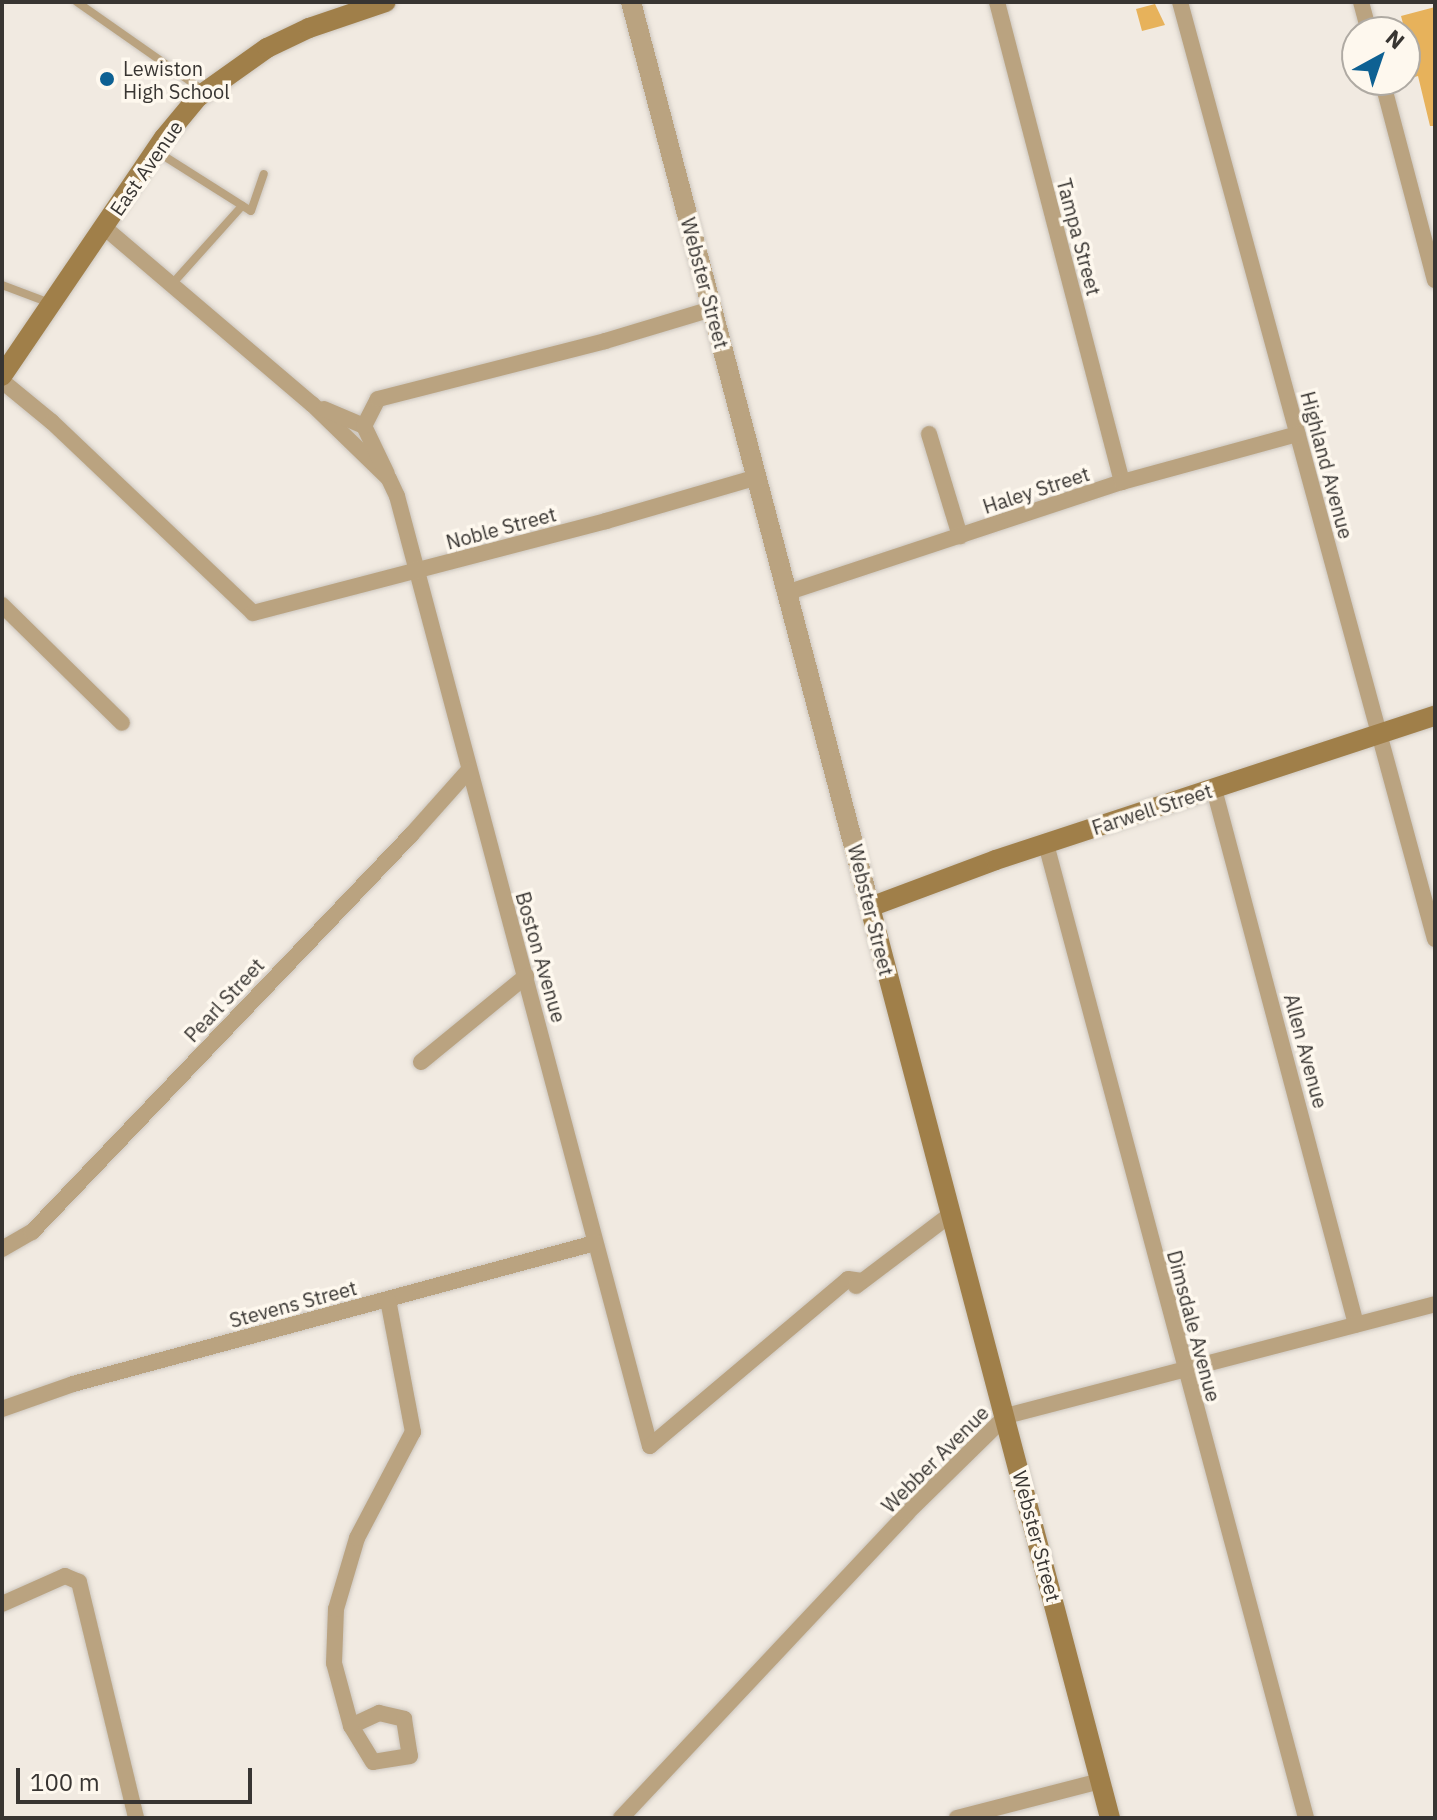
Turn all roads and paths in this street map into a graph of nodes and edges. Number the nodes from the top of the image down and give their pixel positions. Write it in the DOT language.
graph roads {
  1 [pos="77,2"];
  2 [pos="386,2"];
  3 [pos="631,2"];
  4 [pos="997,2"];
  5 [pos="1180,2"];
  6 [pos="356,6"];
  7 [pos="204,92"];
  8 [pos="1386,96"];
  9 [pos="155,151"];
  10 [pos="264,174"];
  11 [pos="242,206"];
  12 [pos="105,228"];
  13 [pos="1435,280"];
  14 [pos="172,284"];
  15 [pos="2,285"];
  16 [pos="50,303"];
  17 [pos="712,309"];
  18 [pos="2,378"];
  19 [pos="312,404"];
  20 [pos="364,426"];
  21 [pos="929,434"];
  22 [pos="1298,434"];
  23 [pos="757,477"];
  24 [pos="389,479"];
  25 [pos="1122,482"];
  26 [pos="960,536"];
  27 [pos="418,570"];
  28 [pos="789,592"];
  29 [pos="2,605"];
  30 [pos="1435,716"];
  31 [pos="122,723"];
  32 [pos="1379,735"];
  33 [pos="469,770"];
  34 [pos="1214,789"];
  35 [pos="1046,844"];
  36 [pos="870,907"];
  37 [pos="1435,939"];
  38 [pos="526,976"];
  39 [pos="421,1062"];
  40 [pos="950,1215"];
  41 [pos="595,1243"];
  42 [pos="2,1249"];
  43 [pos="862,1281"];
  44 [pos="840,1298"];
  45 [pos="388,1300"];
  46 [pos="1435,1304"];
  47 [pos="1356,1324"];
  48 [pos="1184,1369"];
  49 [pos="2,1409"];
  50 [pos="1006,1416"];
  51 [pos="2,1604"];
  52 [pos="351,1726"];
  53 [pos="1100,1781"];
  54 [pos="136,1818"];
  55 [pos="621,1818"];
  56 [pos="957,1818"];
  57 [pos="1110,1818"];
  58 [pos="1306,1818"];
  1 -- 7 [label="lane"];
  2 -- 6 [label="main road, East Avenue"];
  3 -- 17 [label="street, Webster Street"];
  4 -- 25 [label="street, Tampa Street"];
  5 -- 22 [label="street, Highland Avenue"];
  6 -- 7 [label="main road, East Avenue"];
  7 -- 9 [label="main road, East Avenue"];
  8 -- 13 [label="street"];
  9 -- 11 [label="lane"];
  9 -- 12 [label="main road, East Avenue"];
  10 -- 11 [label="lane"];
  11 -- 14 [label="lane"];
  12 -- 14 [label="street, Boston Avenue"];
  12 -- 16 [label="main road, East Avenue"];
  14 -- 19 [label="street, Boston Avenue"];
  15 -- 16 [label="lane"];
  16 -- 18 [label="main road, East Avenue"];
  17 -- 20 [label="street"];
  17 -- 23 [label="street, Webster Street"];
  18 -- 27 [label="street, Noble Street"];
  19 -- 20 [label="street, Boston Avenue"];
  19 -- 24 [label="street, Boston Avenue"];
  20 -- 24 [label="street, Boston Avenue"];
  21 -- 26 [label="street"];
  22 -- 25 [label="street, Haley Street"];
  22 -- 32 [label="street, Highland Avenue"];
  23 -- 27 [label="street, Noble Street"];
  23 -- 28 [label="street, Webster Street"];
  24 -- 27 [label="street, Boston Avenue"];
  25 -- 26 [label="street, Haley Street"];
  26 -- 28 [label="street, Haley Street"];
  27 -- 33 [label="street, Boston Avenue"];
  28 -- 36 [label="street, Webster Street"];
  29 -- 31 [label="street"];
  30 -- 32 [label="main road, Farwell Street"];
  32 -- 34 [label="main road, Farwell Street"];
  32 -- 37 [label="street, Highland Avenue"];
  33 -- 38 [label="street, Boston Avenue"];
  33 -- 42 [label="street, Pearl Street"];
  34 -- 35 [label="main road, Farwell Street"];
  34 -- 47 [label="street, Allen Avenue"];
  35 -- 36 [label="main road, Farwell Street"];
  35 -- 48 [label="street, Dimsdale Avenue"];
  36 -- 40 [label="main road, Webster Street"];
  38 -- 39 [label="street"];
  38 -- 41 [label="street, Boston Avenue"];
  40 -- 43 [label="street"];
  40 -- 50 [label="main road, Webster Street"];
  41 -- 43 [label="street, Boston Avenue"];
  41 -- 45 [label="street, Stevens Street"];
  43 -- 44 [label="street"];
  45 -- 49 [label="street, Stevens Street"];
  45 -- 52 [label="street"];
  46 -- 47 [label="street, Webber Avenue"];
  47 -- 48 [label="street, Webber Avenue"];
  48 -- 50 [label="street, Webber Avenue"];
  48 -- 58 [label="street, Dimsdale Avenue"];
  50 -- 53 [label="main road, Webster Street"];
  50 -- 55 [label="street, Webber Avenue"];
  51 -- 54 [label="street"];
  53 -- 56 [label="street"];
  53 -- 57 [label="main road, Webster Street"];
}
